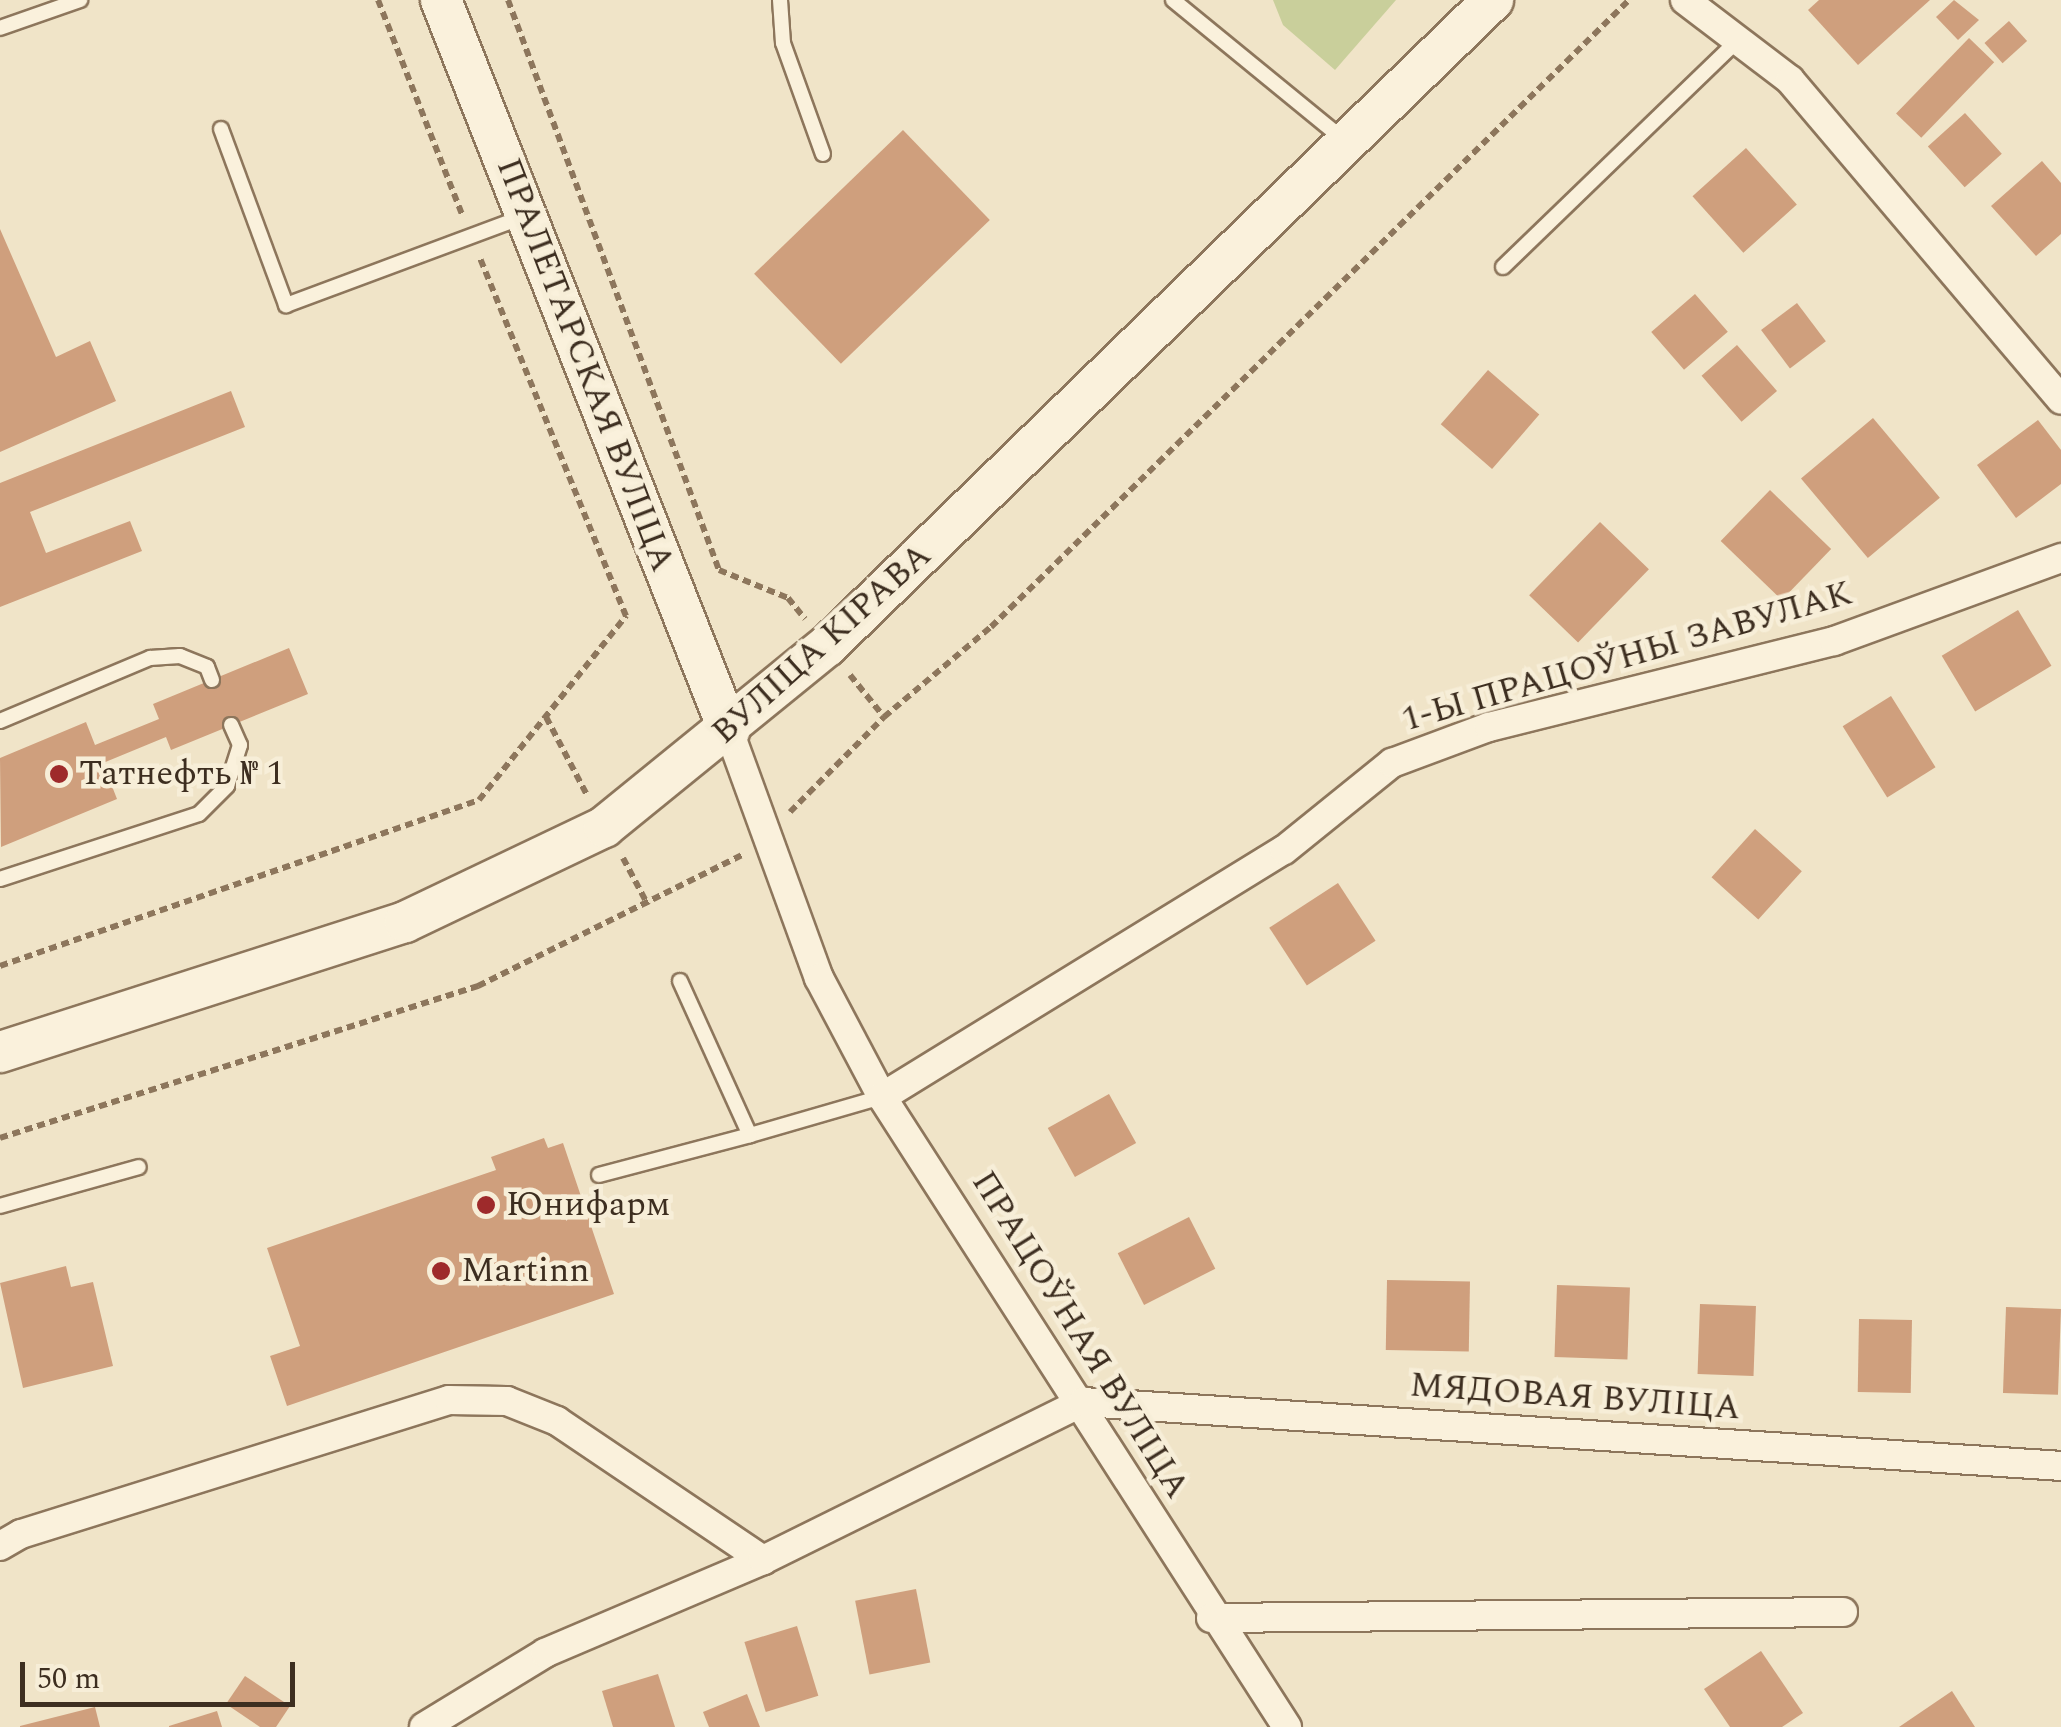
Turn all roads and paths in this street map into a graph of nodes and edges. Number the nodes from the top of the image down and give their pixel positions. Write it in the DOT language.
graph roads {
  1 [pos="80,0"];
  2 [pos="378,0"];
  3 [pos="441,0"];
  4 [pos="508,0"];
  5 [pos="780,0"];
  6 [pos="1174,0"];
  7 [pos="1493,0"];
  8 [pos="1685,0"];
  9 [pos="0,28"];
  10 [pos="1739,39"];
  11 [pos="221,129"];
  12 [pos="1348,144"];
  13 [pos="823,154"];
  14 [pos="526,216"];
  15 [pos="471,236"];
  16 [pos="1503,267"];
  17 [pos="2061,400"];
  18 [pos="2061,558"];
  19 [pos="788,598"];
  20 [pos="212,680"];
  21 [pos="546,717"];
  22 [pos="0,721"];
  23 [pos="231,726"];
  24 [pos="729,731"];
  25 [pos="582,786"];
  26 [pos="630,870"];
  27 [pos="0,879"];
  28 [pos="648,905"];
  29 [pos="0,966"];
  30 [pos="680,981"];
  31 [pos="0,1052"];
  32 [pos="882,1097"];
  33 [pos="750,1135"];
  34 [pos="139,1167"];
  35 [pos="599,1175"];
  36 [pos="0,1206"];
  37 [pos="1084,1402"];
  38 [pos="2061,1466"];
  39 [pos="0,1546"];
  40 [pos="762,1560"];
  41 [pos="1843,1612"];
  42 [pos="1211,1618"];
  43 [pos="424,1727"];
  44 [pos="1287,1727"];
  1 -- 9 [label="lane"];
  2 -- 15 [label="path"];
  3 -- 14 [label="main road, ПРАЛЕТАРСКАЯ ВУЛІЦА"];
  4 -- 19 [label="path"];
  5 -- 13 [label="lane"];
  6 -- 12 [label="lane"];
  7 -- 12 [label="main road, ВУЛІЦА КІРАВА"];
  8 -- 10 [label="street"];
  10 -- 16 [label="lane"];
  10 -- 17 [label="street"];
  11 -- 15 [label="lane"];
  12 -- 24 [label="main road, ВУЛІЦА КІРАВА"];
  14 -- 15 [label="lane"];
  14 -- 24 [label="main road, ПРАЛЕТАРСКАЯ ВУЛІЦА"];
  15 -- 21 [label="path"];
  18 -- 32 [label="street, 1-Ы ПРАЦОЎНЫ ЗАВУЛАК"];
  20 -- 22 [label="lane"];
  21 -- 25 [label="path"];
  21 -- 29 [label="path"];
  23 -- 27 [label="lane"];
  24 -- 31 [label="main road, ВУЛІЦА КІРАВА"];
  24 -- 32 [label="street, ПРАЦОЎНАЯ ВУЛІЦА"];
  26 -- 28 [label="path"];
  30 -- 33 [label="lane"];
  32 -- 33 [label="lane"];
  32 -- 37 [label="street, ПРАЦОЎНАЯ ВУЛІЦА"];
  33 -- 35 [label="lane"];
  34 -- 36 [label="lane"];
  37 -- 38 [label="street, МЯДОВАЯ ВУЛІЦА"];
  37 -- 40 [label="street"];
  37 -- 42 [label="street, ПРАЦОЎНАЯ ВУЛІЦА"];
  39 -- 40 [label="street"];
  40 -- 43 [label="street"];
  41 -- 42 [label="street"];
  42 -- 44 [label="street, ПРАЦОЎНАЯ ВУЛІЦА"];
}
